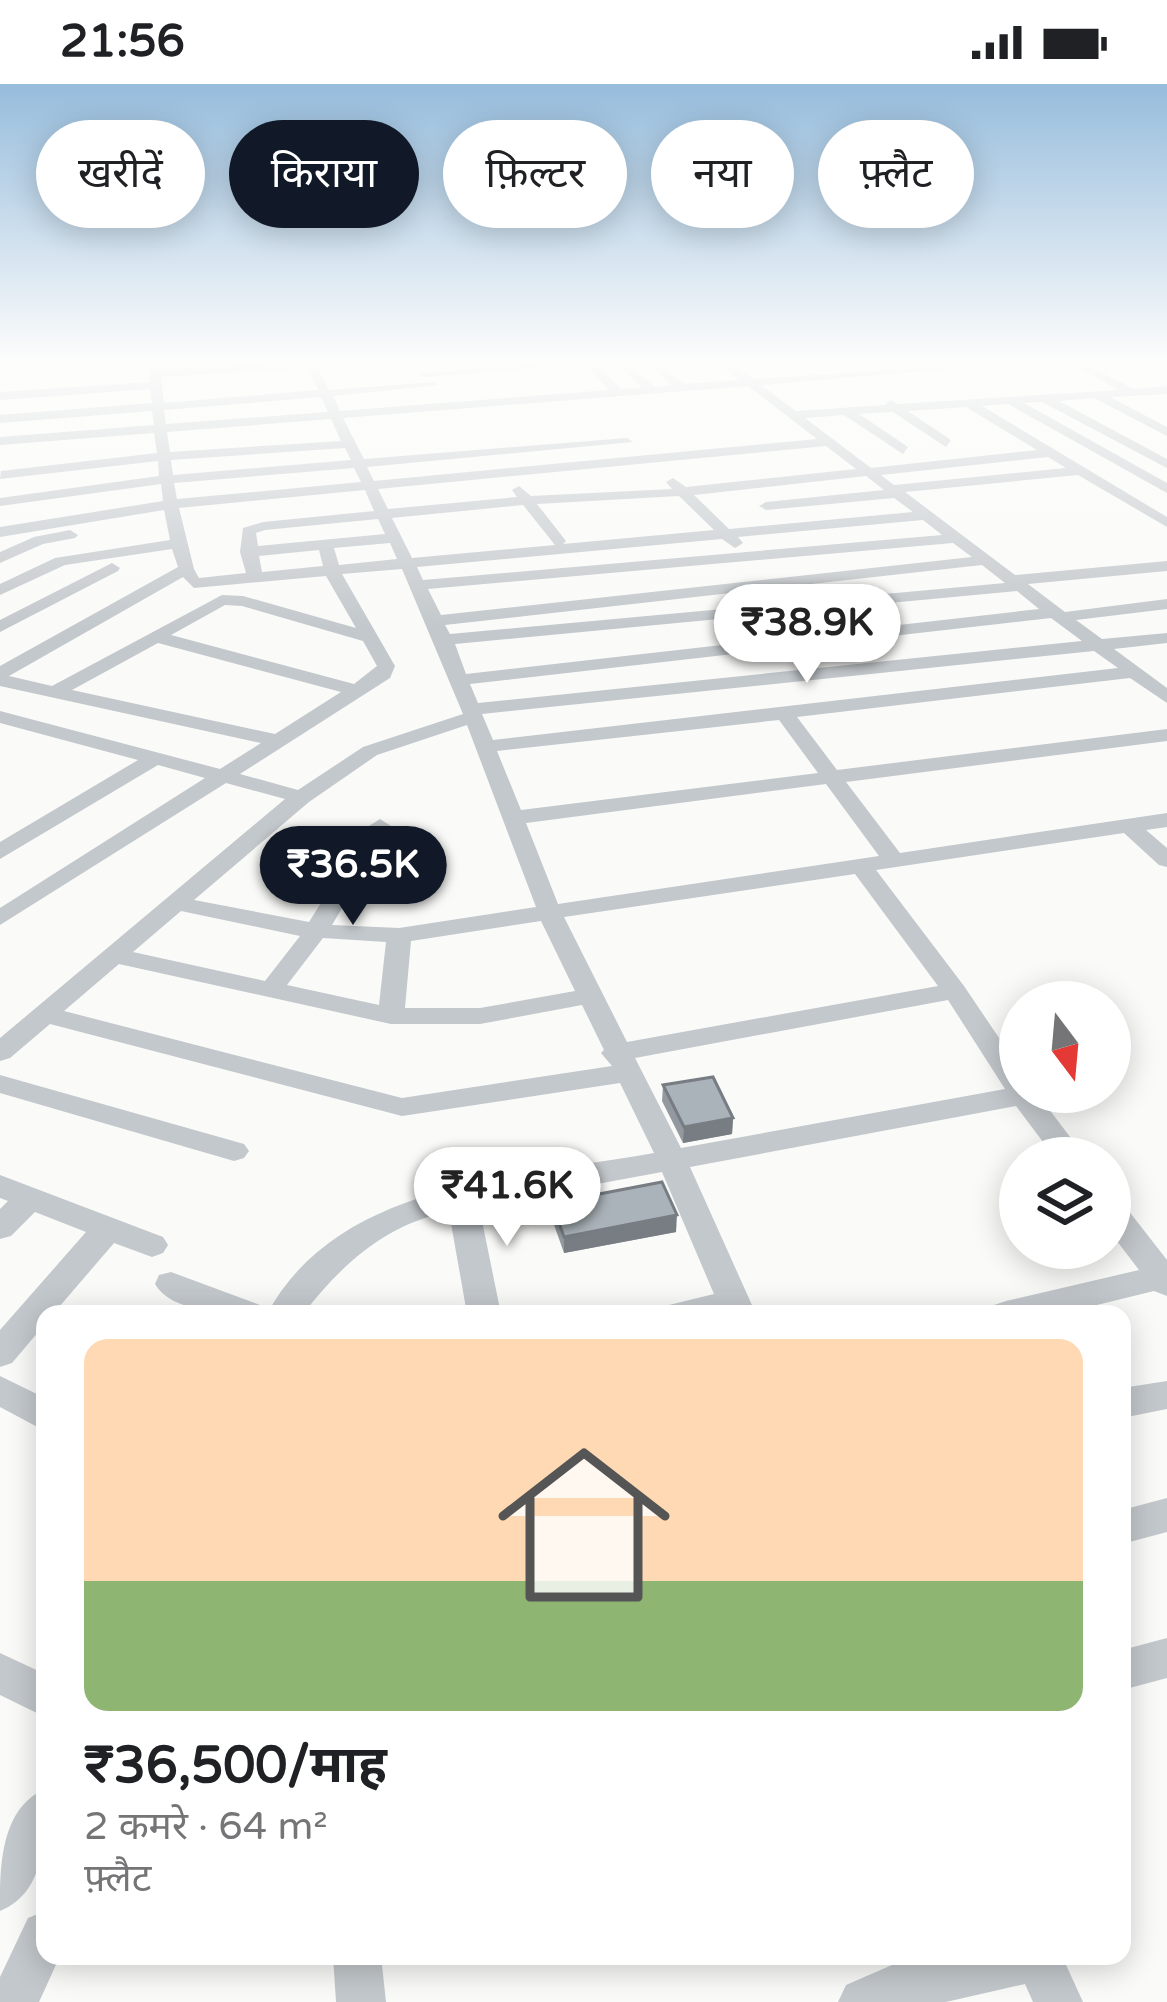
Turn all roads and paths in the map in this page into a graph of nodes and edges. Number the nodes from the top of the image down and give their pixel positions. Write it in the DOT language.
graph roads {
  1 [pos="61,450"];
  2 [pos="165,450"];
  3 [pos="339,450"];
  4 [pos="351,450"];
  5 [pos="464,450"];
  6 [pos="579,450"];
  7 [pos="745,450"];
  8 [pos="840,450"];
  9 [pos="1042,450"];
  10 [pos="1096,450"];
  11 [pos="1140,450"];
  12 [pos="353,453"];
  13 [pos="1048,453"];
  14 [pos="2,457"];
  15 [pos="649,458"];
  16 [pos="592,464"];
  17 [pos="1167,464"];
  18 [pos="868,470"];
  19 [pos="1078,471"];
  20 [pos="504,475"];
  21 [pos="2,476"];
  22 [pos="170,479"];
  23 [pos="368,486"];
  24 [pos="1167,489"];
  25 [pos="680,490"];
  26 [pos="896,491"];
  27 [pos="622,498"];
  28 [pos="529,500"];
  29 [pos="2,501"];
  30 [pos="766,506"];
  31 [pos="381,512"];
  32 [pos="173,513"];
  33 [pos="635,513"];
  34 [pos="929,515"];
  35 [pos="1167,523"];
  36 [pos="648,527"];
  37 [pos="2,530"];
  38 [pos="728,535"];
  39 [pos="394,538"];
  40 [pos="959,538"];
  41 [pos="558,542"];
  42 [pos="662,542"];
  43 [pos="178,544"];
  44 [pos="325,544"];
  45 [pos="248,552"];
  46 [pos="751,557"];
  47 [pos="988,560"];
  48 [pos="0,561"];
  49 [pos="61,561"];
  50 [pos="681,564"];
  51 [pos="1167,566"];
  52 [pos="112,568"];
  53 [pos="35,572"];
  54 [pos="333,573"];
  55 [pos="178,574"];
  56 [pos="412,576"];
  57 [pos="255,580"];
  58 [pos="1018,583"];
  59 [pos="0,590"];
  60 [pos="705,591"];
  61 [pos="1167,604"];
  62 [pos="724,613"];
  63 [pos="1059,614"];
  64 [pos="0,628"];
  65 [pos="439,631"];
  66 [pos="153,637"];
  67 [pos="369,638"];
  68 [pos="1167,638"];
  69 [pos="1104,646"];
  70 [pos="0,677"];
  71 [pos="1151,679"];
  72 [pos="459,680"];
  73 [pos="358,691"];
  74 [pos="55,692"];
  75 [pos="1167,697"];
  76 [pos="472,714"];
  77 [pos="786,716"];
  78 [pos="0,718"];
  79 [pos="1167,735"];
  80 [pos="274,740"];
  81 [pos="484,747"];
  82 [pos="155,758"];
  83 [pos="220,775"];
  84 [pos="831,779"];
  85 [pos="301,796"];
  86 [pos="510,818"];
  87 [pos="1167,820"];
  88 [pos="380,826"];
  89 [pos="1129,826"];
  90 [pos="0,852"];
  91 [pos="1167,860"];
  92 [pos="895,862"];
  93 [pos="862,867"];
  94 [pos="172,902"];
  95 [pos="550,914"];
  96 [pos="0,918"];
  97 [pos="315,933"];
  98 [pos="399,935"];
  99 [pos="112,955"];
  100 [pos="955,991"];
  101 [pos="268,992"];
  102 [pos="588,996"];
  103 [pos="43,1015"];
  104 [pos="391,1016"];
  105 [pos="0,1052"];
  106 [pos="999,1058"];
  107 [pos="620,1063"];
  108 [pos="0,1084"];
  109 [pos="999,1096"];
  110 [pos="1037,1113"];
  111 [pos="1055,1137"];
  112 [pos="234,1151"];
  113 [pos="672,1160"];
  114 [pos="0,1186"];
  115 [pos="462,1197"];
  116 [pos="30,1198"];
  117 [pos="0,1228"];
  118 [pos="108,1228"];
  119 [pos="1131,1237"];
  120 [pos="152,1245"];
  121 [pos="1164,1281"];
  122 [pos="171,1284"];
  123 [pos="42,1305"];
  124 [pos="225,1305"];
  125 [pos="291,1305"];
  126 [pos="482,1305"];
  127 [pos="735,1305"];
  128 [pos="1049,1305"];
  129 [pos="36,1312"];
  130 [pos="0,1354"];
  131 [pos="0,1390"];
  132 [pos="1167,1395"];
  133 [pos="1131,1401"];
  134 [pos="36,1411"];
  135 [pos="1167,1515"];
  136 [pos="1131,1525"];
  137 [pos="1167,1658"];
  138 [pos="1131,1668"];
  139 [pos="0,1673"];
  140 [pos="36,1691"];
  141 [pos="36,1826"];
  142 [pos="0,1888"];
  143 [pos="36,1954"];
  144 [pos="357,1965"];
  145 [pos="999,1965"];
  146 [pos="1041,1965"];
  147 [pos="14,2002"];
  148 [pos="361,2002"];
  149 [pos="863,2002"];
  150 [pos="1058,2002"];
  1 -- 21 [label="street"];
  2 -- 22 [label="street"];
  3 -- 12 [label="street"];
  4 -- 12 [label="street"];
  5 -- 12 [label="street"];
  6 -- 16 [label="street"];
  7 -- 15 [label="street"];
  8 -- 18 [label="street"];
  9 -- 13 [label="street"];
  10 -- 24 [label="street"];
  11 -- 17 [label="street"];
  12 -- 22 [label="street"];
  12 -- 23 [label="street"];
  13 -- 18 [label="street"];
  13 -- 19 [label="street"];
  14 -- 21 [label="street"];
  15 -- 16 [label="street"];
  15 -- 25 [label="street"];
  16 -- 20 [label="street"];
  16 -- 27 [label="street"];
  18 -- 25 [label="street"];
  18 -- 26 [label="street"];
  19 -- 26 [label="street"];
  19 -- 35 [label="street"];
  20 -- 23 [label="street"];
  20 -- 28 [label="street"];
  21 -- 29 [label="street"];
  22 -- 29 [label="street"];
  22 -- 32 [label="street"];
  23 -- 31 [label="street"];
  23 -- 32 [label="street"];
  25 -- 27 [label="street"];
  25 -- 38 [label="street"];
  26 -- 30 [label="street"];
  26 -- 34 [label="street"];
  27 -- 28 [label="street"];
  27 -- 33 [label="street"];
  28 -- 31 [label="street"];
  28 -- 41 [label="street"];
  29 -- 37 [label="street"];
  31 -- 39 [label="street"];
  31 -- 45 [label="street"];
  32 -- 37 [label="street"];
  32 -- 43 [label="street"];
  32 -- 48 [label="street"];
  34 -- 38 [label="street"];
  34 -- 40 [label="street"];
  36 -- 42 [label="street"];
  38 -- 42 [label="street"];
  38 -- 46 [label="street"];
  39 -- 44 [label="street"];
  39 -- 56 [label="street"];
  40 -- 46 [label="street"];
  40 -- 47 [label="street"];
  42 -- 50 [label="street"];
  42 -- 56 [label="street"];
  43 -- 49 [label="street"];
  43 -- 55 [label="street"];
  44 -- 45 [label="street"];
  44 -- 54 [label="street"];
  45 -- 57 [label="street"];
  46 -- 50 [label="street"];
  47 -- 58 [label="street"];
  47 -- 60 [label="street"];
  48 -- 53 [label="street"];
  49 -- 52 [label="street"];
  49 -- 53 [label="street"];
  50 -- 56 [label="street"];
  50 -- 60 [label="street"];
  51 -- 58 [label="street"];
  52 -- 55 [label="street"];
  52 -- 64 [label="street"];
  53 -- 59 [label="street"];
  54 -- 56 [label="street"];
  54 -- 57 [label="street"];
  54 -- 67 [label="street"];
  55 -- 57 [label="street"];
  55 -- 70 [label="street"];
  56 -- 65 [label="street"];
  58 -- 62 [label="street"];
  58 -- 63 [label="street"];
  60 -- 62 [label="street"];
  60 -- 65 [label="street"];
  61 -- 63 [label="street"];
  62 -- 65 [label="street"];
  63 -- 69 [label="street"];
  63 -- 72 [label="street"];
  65 -- 72 [label="street"];
  66 -- 67 [label="street"];
  66 -- 73 [label="street"];
  66 -- 74 [label="street"];
  67 -- 73 [label="street"];
  68 -- 69 [label="street"];
  69 -- 71 [label="street"];
  69 -- 76 [label="street"];
  70 -- 74 [label="street"];
  71 -- 75 [label="street"];
  71 -- 77 [label="street"];
  72 -- 76 [label="street"];
  73 -- 80 [label="street"];
  74 -- 80 [label="street"];
  76 -- 81 [label="street"];
  76 -- 85 [label="street"];
  77 -- 81 [label="street"];
  77 -- 84 [label="street"];
  78 -- 82 [label="street"];
  79 -- 84 [label="street"];
  80 -- 83 [label="street"];
  81 -- 86 [label="street"];
  82 -- 83 [label="street"];
  82 -- 90 [label="street"];
  83 -- 85 [label="street"];
  83 -- 96 [label="street"];
  84 -- 86 [label="street"];
  84 -- 92 [label="street"];
  85 -- 94 [label="street"];
  86 -- 95 [label="street"];
  87 -- 89 [label="street"];
  88 -- 97 [label="street"];
  89 -- 91 [label="street"];
  89 -- 92 [label="street"];
  92 -- 93 [label="street"];
  93 -- 95 [label="street"];
  93 -- 100 [label="street"];
  94 -- 97 [label="street"];
  94 -- 99 [label="street"];
  95 -- 98 [label="street"];
  95 -- 102 [label="street"];
  97 -- 98 [label="street"];
  97 -- 101 [label="street"];
  98 -- 104 [label="street"];
  99 -- 101 [label="street"];
  99 -- 103 [label="street"];
  100 -- 106 [label="street"];
  100 -- 107 [label="street"];
  101 -- 104 [label="street"];
  102 -- 104 [label="street"];
  102 -- 107 [label="street"];
  103 -- 105 [label="street"];
  103 -- 107 [label="street"];
  107 -- 113 [label="street"];
  108 -- 112 [label="street"];
  109 -- 113 [label="street"];
  110 -- 111 [label="street"];
  113 -- 115 [label="street"];
  113 -- 127 [label="street"];
  114 -- 116 [label="street"];
  115 -- 125 [label="street"];
  115 -- 126 [label="street"];
  116 -- 117 [label="street"];
  116 -- 118 [label="street"];
  118 -- 120 [label="street"];
  118 -- 123 [label="street"];
  119 -- 121 [label="street"];
  121 -- 128 [label="street"];
  122 -- 124 [label="street"];
  129 -- 130 [label="street"];
  131 -- 134 [label="street"];
  132 -- 133 [label="street"];
  135 -- 136 [label="street"];
  137 -- 138 [label="street"];
  139 -- 140 [label="street"];
  141 -- 142 [label="street"];
  143 -- 147 [label="street"];
  144 -- 148 [label="street"];
  145 -- 149 [label="street"];
  146 -- 150 [label="street"];
}
